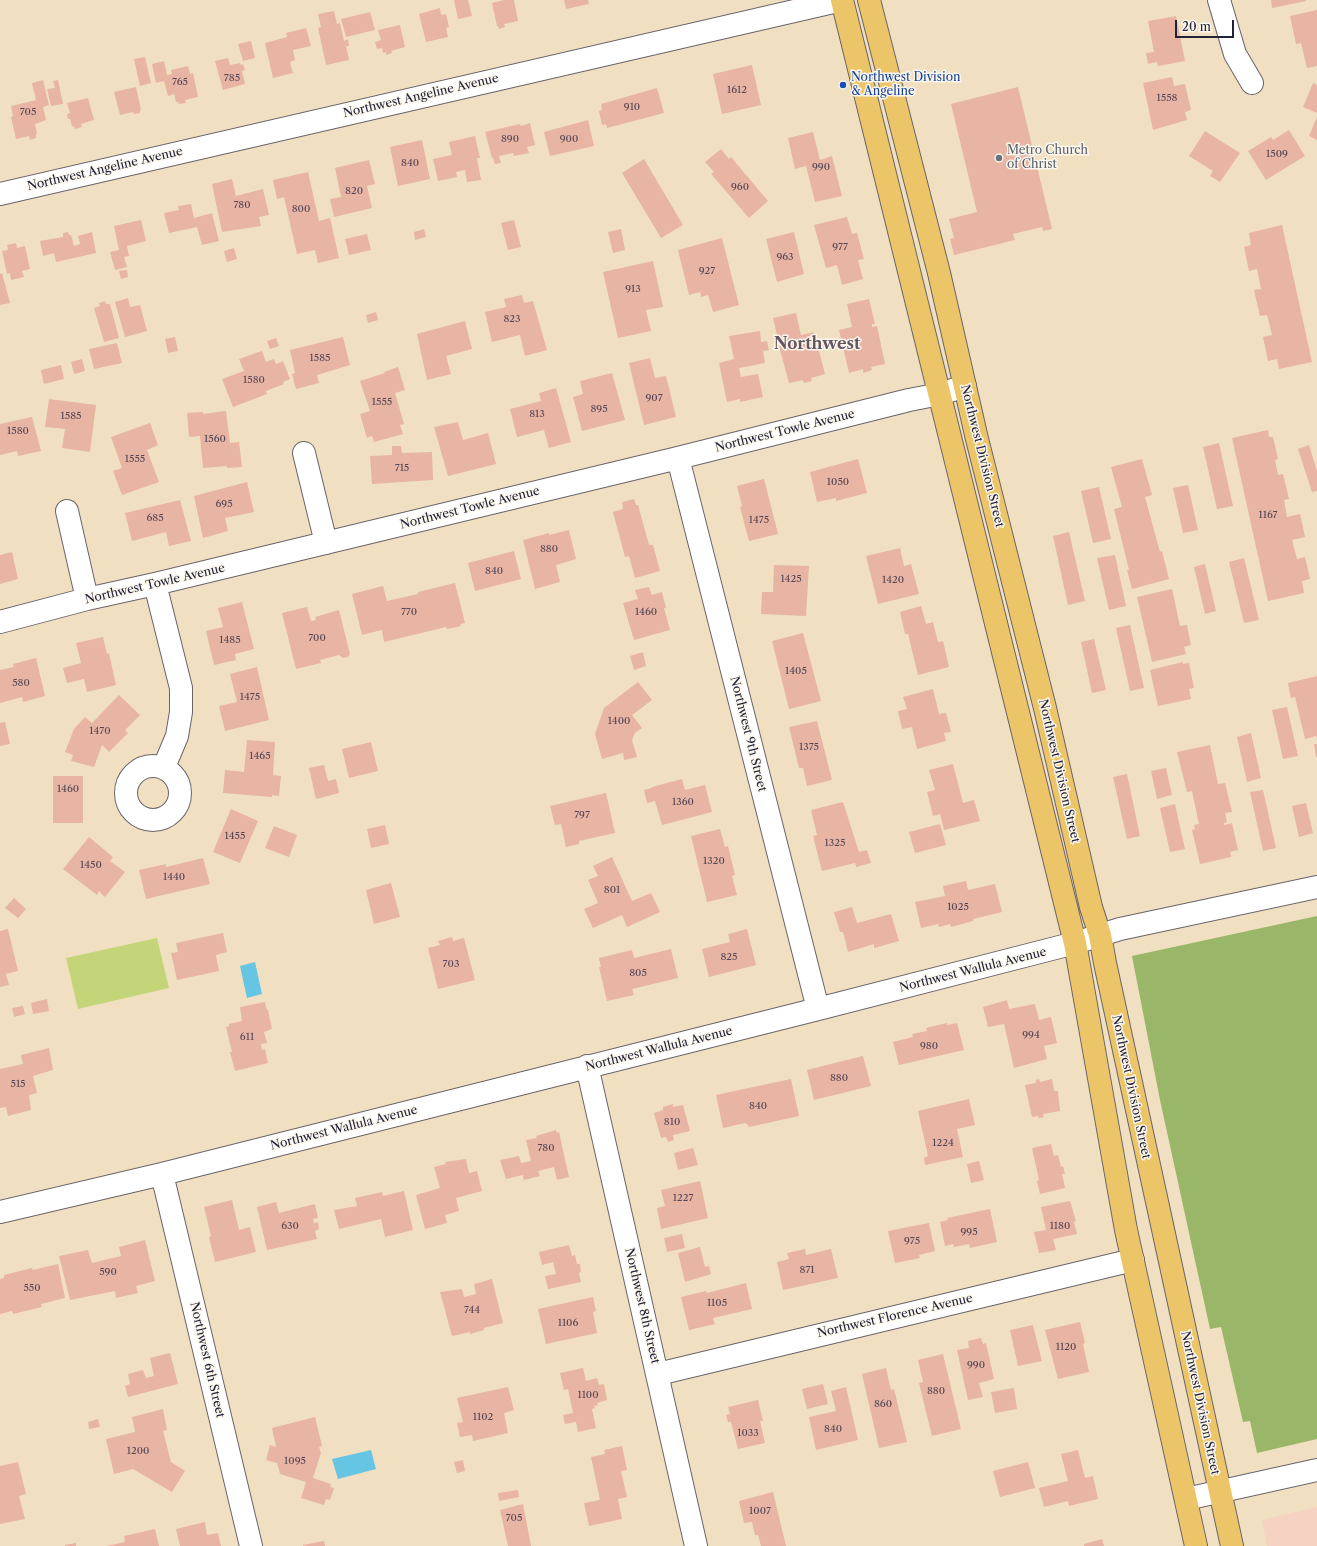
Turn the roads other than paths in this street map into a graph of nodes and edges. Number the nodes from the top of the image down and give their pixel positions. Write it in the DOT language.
graph roads {
  1 [pos="842,0"];
  2 [pos="869,0"];
  3 [pos="1219,0"];
  4 [pos="1252,83"];
  5 [pos="0,194"];
  6 [pos="965,386"];
  7 [pos="940,394"];
  8 [pos="304,452"];
  9 [pos="678,458"];
  10 [pos="67,511"];
  11 [pos="326,543"];
  12 [pos="155,584"];
  13 [pos="87,599"];
  14 [pos="0,622"];
  15 [pos="164,767"];
  16 [pos="1317,887"];
  17 [pos="1100,935"];
  18 [pos="1075,943"];
  19 [pos="818,1009"];
  20 [pos="587,1066"];
  21 [pos="162,1174"];
  22 [pos="0,1212"];
  23 [pos="1133,1260"];
  24 [pos="658,1374"];
  25 [pos="1317,1470"];
  26 [pos="1220,1492"];
  27 [pos="1186,1499"];
  28 [pos="251,1546"];
  29 [pos="696,1546"];
  30 [pos="1196,1546"];
  31 [pos="1232,1546"];
  1 -- 5 [label="street, Northwest Angeline Avenue"];
  1 -- 7 [label="main road, Northwest Division Street"];
  2 -- 6 [label="main road, Northwest Division Street"];
  3 -- 4 [label="street"];
  6 -- 7 [label="street, Northwest Towle Avenue"];
  6 -- 17 [label="main road, Northwest Division Street"];
  7 -- 9 [label="street, Northwest Towle Avenue"];
  7 -- 18 [label="main road, Northwest Division Street"];
  8 -- 11 [label="street"];
  9 -- 11 [label="street, Northwest Towle Avenue"];
  9 -- 19 [label="street, Northwest 9th Street"];
  10 -- 13 [label="street"];
  11 -- 12 [label="street, Northwest Towle Avenue"];
  12 -- 13 [label="street, Northwest Towle Avenue"];
  12 -- 15 [label="street"];
  13 -- 14 [label="street, Northwest Towle Avenue"];
  16 -- 17 [label="street, Northwest Wallula Avenue"];
  17 -- 18 [label="street, Northwest Wallula Avenue"];
  17 -- 26 [label="main road, Northwest Division Street"];
  18 -- 19 [label="street, Northwest Wallula Avenue"];
  18 -- 23 [label="main road, Northwest Division Street"];
  19 -- 20 [label="street, Northwest Wallula Avenue"];
  20 -- 21 [label="street, Northwest Wallula Avenue"];
  20 -- 24 [label="street, Northwest 8th Street"];
  21 -- 22 [label="street, Northwest Wallula Avenue"];
  21 -- 28 [label="street, Northwest 6th Street"];
  23 -- 24 [label="street, Northwest Florence Avenue"];
  23 -- 27 [label="main road, Northwest Division Street"];
  24 -- 29 [label="street, Northwest 8th Street"];
  25 -- 26 [label="street"];
  26 -- 27 [label="street"];
  26 -- 31 [label="main road, Northwest Division Street"];
  27 -- 30 [label="main road, Northwest Division Street"];
}
